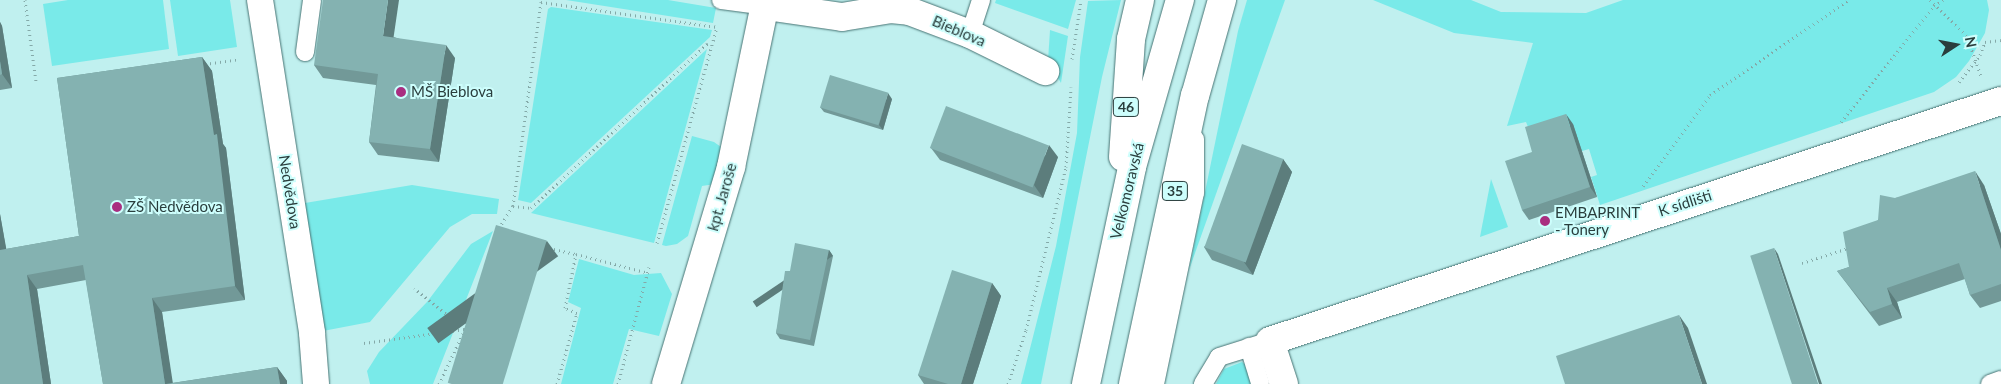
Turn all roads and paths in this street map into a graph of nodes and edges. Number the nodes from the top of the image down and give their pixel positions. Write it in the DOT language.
graph roads {
  1 [pos="25,0"];
  2 [pos="260,0"];
  3 [pos="312,0"];
  4 [pos="721,0"];
  5 [pos="981,0"];
  6 [pos="1081,0"];
  7 [pos="1140,0"];
  8 [pos="1180,0"];
  9 [pos="1222,0"];
  10 [pos="1849,0"];
  11 [pos="1930,0"];
  12 [pos="1943,0"];
  13 [pos="766,3"];
  14 [pos="1934,6"];
  15 [pos="970,34"];
  16 [pos="712,46"];
  17 [pos="305,52"];
  18 [pos="269,55"];
  19 [pos="198,65"];
  20 [pos="1072,66"];
  21 [pos="1045,71"];
  22 [pos="36,81"];
  23 [pos="1071,84"];
  24 [pos="1195,96"];
  25 [pos="1996,102"];
  26 [pos="1839,124"];
  27 [pos="1637,194"];
  28 [pos="513,206"];
  29 [pos="1120,216"];
  30 [pos="496,236"];
  31 [pos="658,243"];
  32 [pos="541,246"];
  33 [pos="576,254"];
  34 [pos="1852,256"];
  35 [pos="1802,263"];
  36 [pos="649,267"];
  37 [pos="484,273"];
  38 [pos="648,273"];
  39 [pos="414,288"];
  40 [pos="465,329"];
  41 [pos="364,343"];
  42 [pos="1260,344"];
  43 [pos="2001,380"];
  44 [pos="316,384"];
  45 [pos="439,384"];
  46 [pos="557,384"];
  47 [pos="618,384"];
  48 [pos="666,384"];
  49 [pos="1008,384"];
  50 [pos="1086,384"];
  51 [pos="1133,384"];
  52 [pos="1155,384"];
  53 [pos="1203,384"];
  54 [pos="1260,384"];
  55 [pos="1284,384"];
  56 [pos="1990,384"];
  1 -- 22 [label="path"];
  2 -- 18 [label="street, Nedvědova"];
  3 -- 17 [label="lane"];
  4 -- 13 [label="lane, Bieblova"];
  5 -- 15 [label="lane"];
  6 -- 20 [label="path"];
  7 -- 29 [label="street, 46"];
  8 -- 29 [label="street, Velkomoravská"];
  9 -- 24 [label="street, 35"];
  10 -- 27 [label="path"];
  11 -- 14 [label="path"];
  12 -- 14 [label="path"];
  13 -- 15 [label="street, Bieblova"];
  13 -- 48 [label="street, kpt. Jaroše"];
  14 -- 25 [label="path"];
  14 -- 26 [label="path"];
  15 -- 21 [label="street, Bieblova"];
  16 -- 28 [label="path"];
  16 -- 28 [label="path"];
  16 -- 31 [label="path"];
  18 -- 19 [label="path"];
  18 -- 44 [label="street, Nedvědova"];
  23 -- 49 [label="path"];
  24 -- 51 [label="street, 35"];
  24 -- 52 [label="lane"];
  25 -- 42 [label="street, K sídlišti"];
  28 -- 30 [label="path"];
  29 -- 50 [label="street, Velkomoravská"];
  32 -- 33 [label="path"];
  33 -- 38 [label="path"];
  33 -- 46 [label="path"];
  34 -- 35 [label="path"];
  36 -- 38 [label="path"];
  37 -- 40 [label="path"];
  38 -- 47 [label="path"];
  39 -- 40 [label="path"];
  40 -- 41 [label="path"];
  40 -- 45 [label="path"];
  42 -- 53 [label="lane"];
  42 -- 54 [label="lane"];
  42 -- 55 [label="street"];
  43 -- 56 [label="lane"];
}
